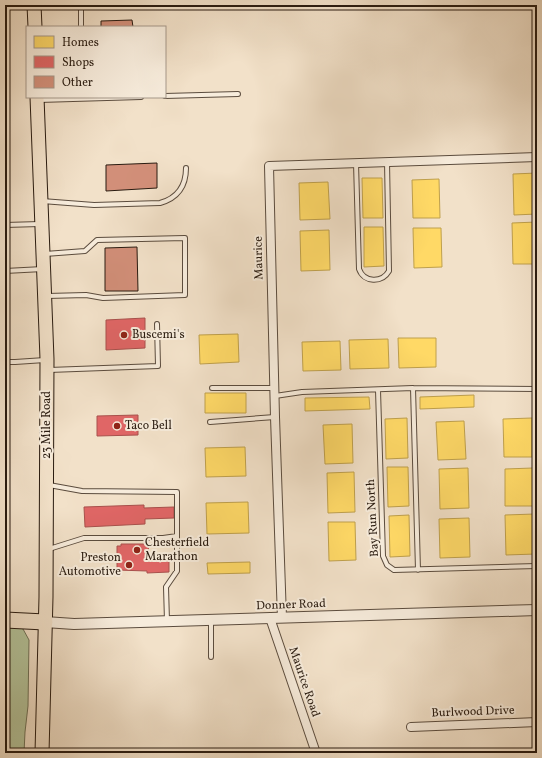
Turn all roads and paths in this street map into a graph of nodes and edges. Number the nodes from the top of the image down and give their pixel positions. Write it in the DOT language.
graph roads {
  1 [pos="34,5"];
  2 [pos="81,5"];
  3 [pos="34,26"];
  4 [pos="81,26"];
  5 [pos="238,94"];
  6 [pos="166,96"];
  7 [pos="89,98"];
  8 [pos="37,99"];
  9 [pos="537,157"];
  10 [pos="387,162"];
  11 [pos="356,163"];
  12 [pos="186,168"];
  13 [pos="42,201"];
  14 [pos="42,224"];
  15 [pos="5,225"];
  16 [pos="44,254"];
  17 [pos="44,269"];
  18 [pos="5,271"];
  19 [pos="45,296"];
  20 [pos="157,324"];
  21 [pos="5,362"];
  22 [pos="47,365"];
  23 [pos="212,388"];
  24 [pos="413,388"];
  25 [pos="537,389"];
  26 [pos="378,390"];
  27 [pos="275,392"];
  28 [pos="275,417"];
  29 [pos="210,422"];
  30 [pos="47,484"];
  31 [pos="177,536"];
  32 [pos="46,550"];
  33 [pos="537,566"];
  34 [pos="418,570"];
  35 [pos="537,610"];
  36 [pos="270,618"];
  37 [pos="282,618"];
  38 [pos="5,620"];
  39 [pos="211,620"];
  40 [pos="167,621"];
  41 [pos="45,622"];
  42 [pos="211,657"];
  43 [pos="537,722"];
  44 [pos="411,727"];
  45 [pos="42,753"];
  46 [pos="316,753"];
  1 -- 3 [label="main road"];
  2 -- 4 [label="lane"];
  5 -- 6 [label="lane"];
  7 -- 8 [label="lane"];
  8 -- 13 [label="main road, 23 Mile Road"];
  9 -- 10 [label="street, Maurice"];
  10 -- 11 [label="street, Maurice"];
  10 -- 11 [label="lane"];
  11 -- 27 [label="street, Maurice"];
  12 -- 13 [label="lane"];
  13 -- 14 [label="main road, 23 Mile Road"];
  14 -- 15 [label="lane"];
  14 -- 16 [label="main road, 23 Mile Road"];
  16 -- 17 [label="main road, 23 Mile Road"];
  16 -- 19 [label="lane"];
  17 -- 18 [label="lane"];
  17 -- 19 [label="main road, 23 Mile Road"];
  19 -- 22 [label="main road, 23 Mile Road"];
  20 -- 22 [label="lane"];
  21 -- 22 [label="lane"];
  22 -- 30 [label="main road, 23 Mile Road"];
  23 -- 27 [label="lane"];
  24 -- 25 [label="lane"];
  24 -- 26 [label="lane"];
  24 -- 34 [label="lane"];
  26 -- 27 [label="lane"];
  26 -- 34 [label="lane, Bay Run North"];
  27 -- 28 [label="street, Maurice"];
  28 -- 29 [label="lane"];
  28 -- 37 [label="street, Maurice"];
  30 -- 31 [label="lane"];
  30 -- 32 [label="main road, 23 Mile Road"];
  31 -- 32 [label="lane"];
  31 -- 40 [label="lane"];
  32 -- 41 [label="main road, 23 Mile Road"];
  33 -- 34 [label="lane, Bay Run North"];
  35 -- 37 [label="street, Donner Road"];
  36 -- 37 [label="street, Donner Road"];
  36 -- 39 [label="street, Donner Road"];
  36 -- 46 [label="street, Maurice Road"];
  38 -- 41 [label="highway"];
  39 -- 40 [label="street, Donner Road"];
  39 -- 42 [label="lane"];
  40 -- 41 [label="street, Donner Road"];
  41 -- 45 [label="main road, 23 Mile Road"];
  43 -- 44 [label="street, Burlwood Drive"];
}
